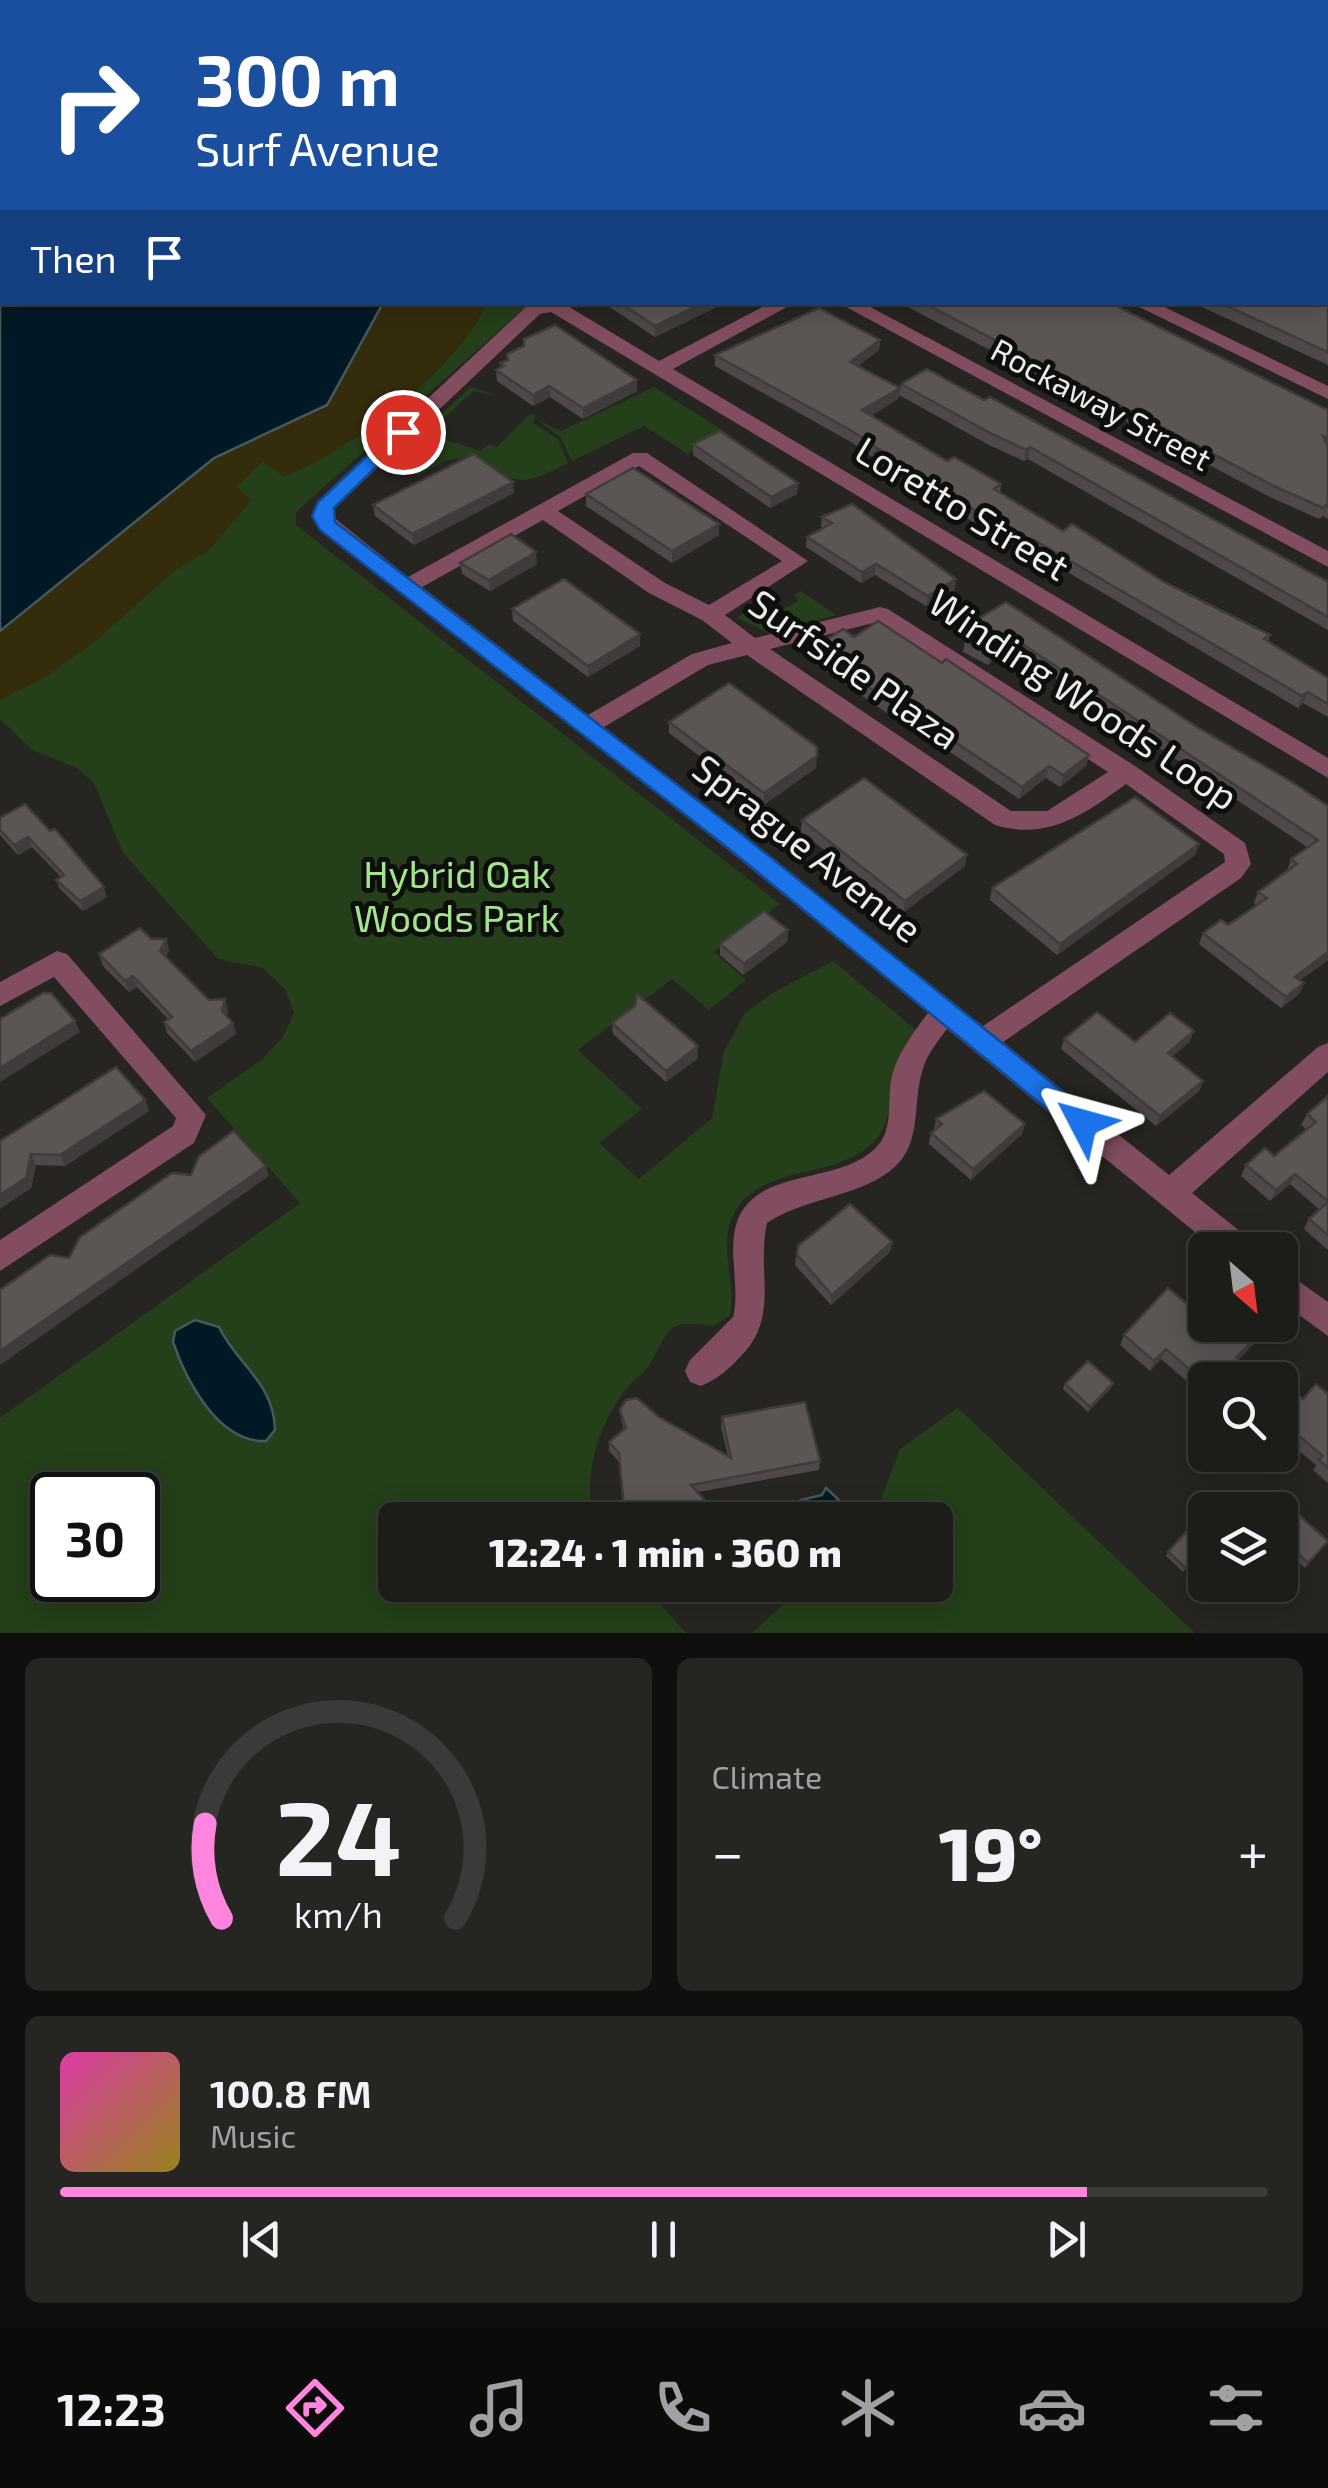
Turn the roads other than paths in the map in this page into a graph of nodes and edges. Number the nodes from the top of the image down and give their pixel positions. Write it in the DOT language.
graph roads {
  1 [pos="781,305"];
  2 [pos="852,305"];
  3 [pos="1144,305"];
  4 [pos="660,368"];
  5 [pos="1328,393"];
  6 [pos="543,510"];
  7 [pos="322,516"];
  8 [pos="1328,560"];
  9 [pos="406,587"];
  10 [pos="710,615"];
  11 [pos="756,648"];
  12 [pos="587,728"];
  13 [pos="1328,769"];
  14 [pos="1126,772"];
  15 [pos="0,995"];
  16 [pos="946,1010"];
  17 [pos="983,1041"];
  18 [pos="1328,1055"];
  19 [pos="1170,1194"];
  20 [pos="1218,1232"];
  21 [pos="0,1256"];
  22 [pos="1298,1297"];
  23 [pos="1328,1321"];
  24 [pos="700,1372"];
  1 -- 4 [label="street"];
  2 -- 8 [label="street, Rockaway Street"];
  3 -- 5 [label="street"];
  4 -- 7 [label="street, Loretto Street"];
  4 -- 13 [label="street, Loretto Street"];
  6 -- 9 [label="street"];
  6 -- 10 [label="street, Surfside Plaza"];
  6 -- 10 [label="street"];
  7 -- 9 [label="street, Sprague Avenue"];
  9 -- 12 [label="street, Sprague Avenue"];
  10 -- 11 [label="street, Surfside Plaza"];
  11 -- 12 [label="street, Winding Woods Loop"];
  11 -- 14 [label="street, Winding Woods Loop"];
  11 -- 14 [label="street, Surfside Plaza"];
  12 -- 16 [label="street, Sprague Avenue"];
  14 -- 17 [label="street, Winding Woods Loop"];
  15 -- 21 [label="street"];
  16 -- 17 [label="street, Sprague Avenue"];
  16 -- 24 [label="street"];
  17 -- 19 [label="street, Sprague Avenue"];
  18 -- 19 [label="street"];
  19 -- 20 [label="street, Sprague Avenue"];
  22 -- 23 [label="street"];
}
